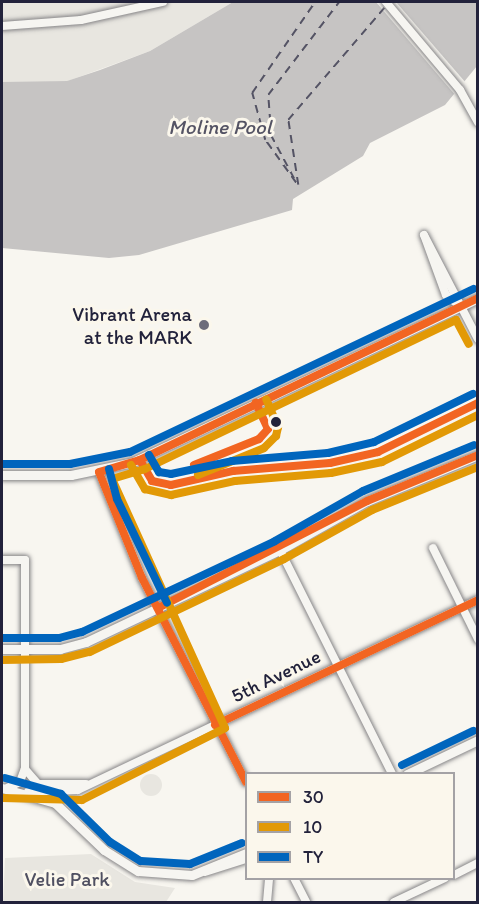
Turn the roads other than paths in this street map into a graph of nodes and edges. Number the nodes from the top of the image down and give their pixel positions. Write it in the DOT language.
graph roads {
  1 [pos="163,2"];
  2 [pos="386,2"];
  3 [pos="2,26"];
  4 [pos="465,96"];
  5 [pos="477,104"];
  6 [pos="477,122"];
  7 [pos="477,298"];
  8 [pos="460,306"];
  9 [pos="477,339"];
  10 [pos="477,455"];
  11 [pos="99,472"];
  12 [pos="2,475"];
  13 [pos="433,548"];
  14 [pos="280,550"];
  15 [pos="2,560"];
  16 [pos="477,600"];
  17 [pos="462,607"];
  18 [pos="158,608"];
  19 [pos="477,639"];
  20 [pos="2,649"];
  21 [pos="24,649"];
  22 [pos="338,666"];
  23 [pos="215,725"];
  24 [pos="477,740"];
  25 [pos="25,768"];
  26 [pos="391,772"];
  27 [pos="411,772"];
  28 [pos="245,780"];
  29 [pos="90,784"];
  30 [pos="4,788"];
  31 [pos="28,792"];
  32 [pos="245,853"];
  33 [pos="245,859"];
  34 [pos="477,863"];
  35 [pos="192,874"];
  36 [pos="455,874"];
  37 [pos="268,880"];
  38 [pos="294,880"];
  39 [pos="441,880"];
  40 [pos="407,899"];
  41 [pos="267,903"];
  42 [pos="306,903"];
  43 [pos="394,903"];
  1 -- 3 [label="street"];
  2 -- 4 [label="street"];
  4 -- 5 [label="street"];
  4 -- 6 [label="street"];
  7 -- 8 [label="main road"];
  8 -- 8 [label="street"];
  8 -- 9 [label="street"];
  8 -- 11 [label="main road"];
  10 -- 14 [label="main road"];
  11 -- 12 [label="main road"];
  11 -- 18 [label="street"];
  13 -- 17 [label="street"];
  14 -- 18 [label="main road"];
  14 -- 22 [label="street"];
  15 -- 21 [label="street"];
  16 -- 17 [label="street, 5th Avenue"];
  17 -- 19 [label="street"];
  17 -- 22 [label="street, 5th Avenue"];
  18 -- 21 [label="main road"];
  18 -- 23 [label="street"];
  20 -- 21 [label="main road"];
  21 -- 25 [label="street"];
  22 -- 23 [label="street, 5th Avenue"];
  22 -- 26 [label="street"];
  23 -- 28 [label="street"];
  23 -- 29 [label="street, 5th Avenue"];
  24 -- 27 [label="main road"];
  25 -- 29 [label="street, 5th Avenue"];
  25 -- 30 [label="street"];
  29 -- 31 [label="street, 5th Avenue"];
  30 -- 31 [label="main road, 5th Avenue"];
  31 -- 35 [label="main road"];
  32 -- 35 [label="main road"];
  33 -- 35 [label="street"];
  34 -- 36 [label="street"];
  37 -- 41 [label="street"];
  38 -- 42 [label="street"];
  39 -- 40 [label="street"];
  40 -- 43 [label="street"];
}
